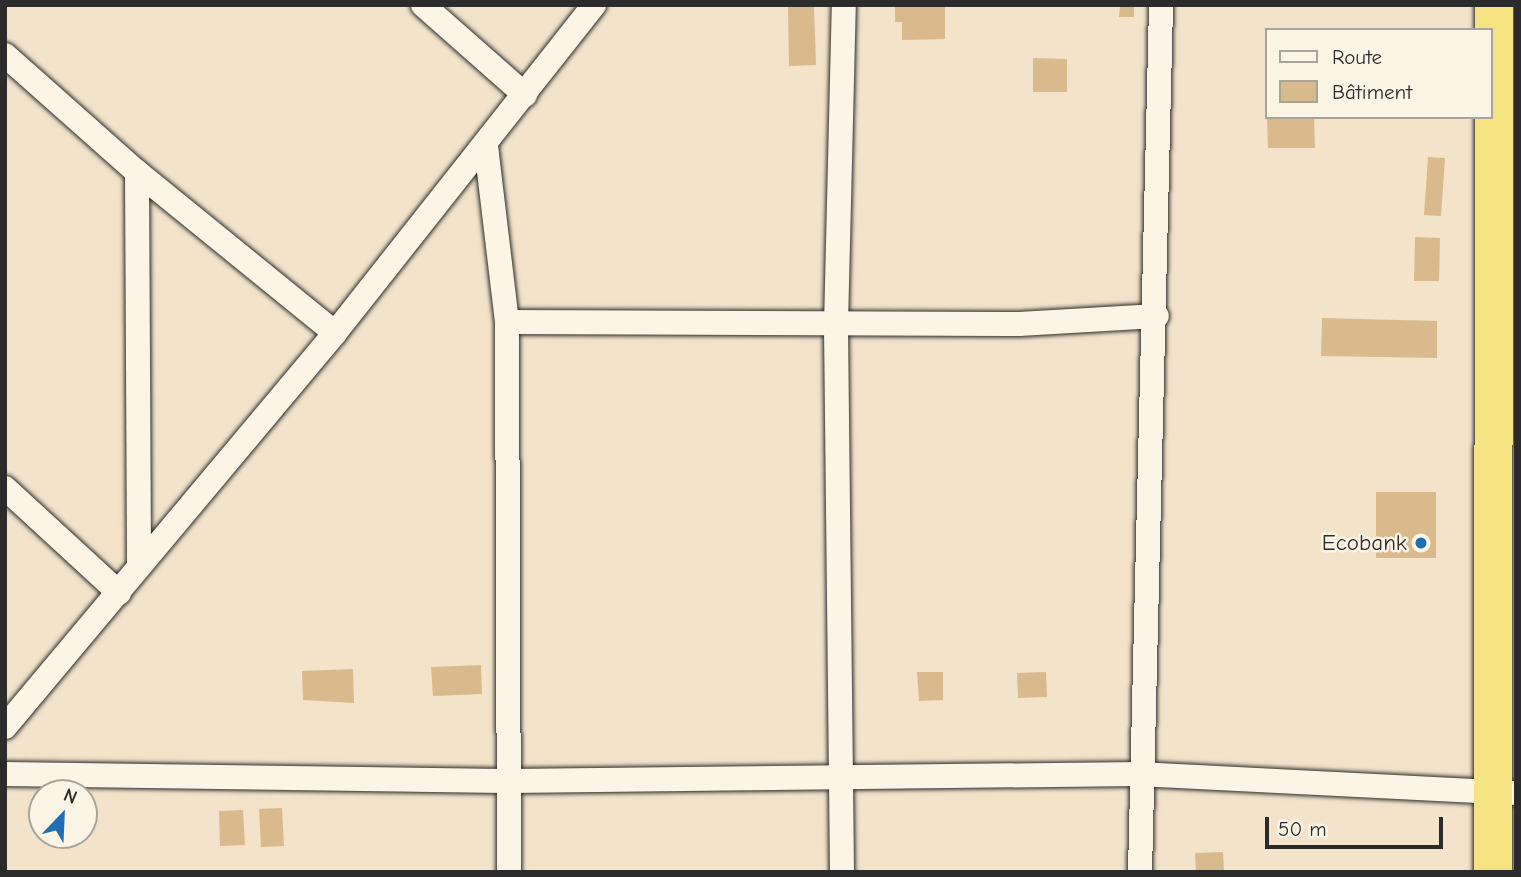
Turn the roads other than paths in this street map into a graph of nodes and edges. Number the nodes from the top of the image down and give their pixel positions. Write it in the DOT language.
graph roads {
  1 [pos="423,5"];
  2 [pos="594,5"];
  3 [pos="844,5"];
  4 [pos="1161,5"];
  5 [pos="1494,5"];
  6 [pos="5,55"];
  7 [pos="525,95"];
  8 [pos="486,146"];
  9 [pos="136,172"];
  10 [pos="1157,316"];
  11 [pos="507,322"];
  12 [pos="836,325"];
  13 [pos="335,333"];
  14 [pos="5,488"];
  15 [pos="139,566"];
  16 [pos="119,593"];
  17 [pos="5,727"];
  18 [pos="5,774"];
  19 [pos="1140,774"];
  20 [pos="842,777"];
  21 [pos="510,781"];
  22 [pos="1504,792"];
  23 [pos="509,872"];
  24 [pos="842,872"];
  25 [pos="1140,872"];
  26 [pos="1493,872"];
  1 -- 7 [label="street"];
  2 -- 7 [label="street"];
  3 -- 12 [label="street"];
  4 -- 10 [label="street"];
  5 -- 22 [label="highway"];
  6 -- 9 [label="street"];
  7 -- 8 [label="street"];
  8 -- 11 [label="street"];
  8 -- 13 [label="street"];
  9 -- 13 [label="street"];
  9 -- 15 [label="street"];
  10 -- 12 [label="street"];
  10 -- 19 [label="street"];
  11 -- 12 [label="street"];
  11 -- 21 [label="street"];
  12 -- 20 [label="street"];
  13 -- 15 [label="street"];
  14 -- 16 [label="street"];
  15 -- 16 [label="street"];
  16 -- 17 [label="street"];
  18 -- 21 [label="street"];
  19 -- 20 [label="street"];
  19 -- 22 [label="street"];
  19 -- 25 [label="street"];
  20 -- 21 [label="street"];
  20 -- 24 [label="street"];
  21 -- 23 [label="street"];
  22 -- 26 [label="highway"];
}
